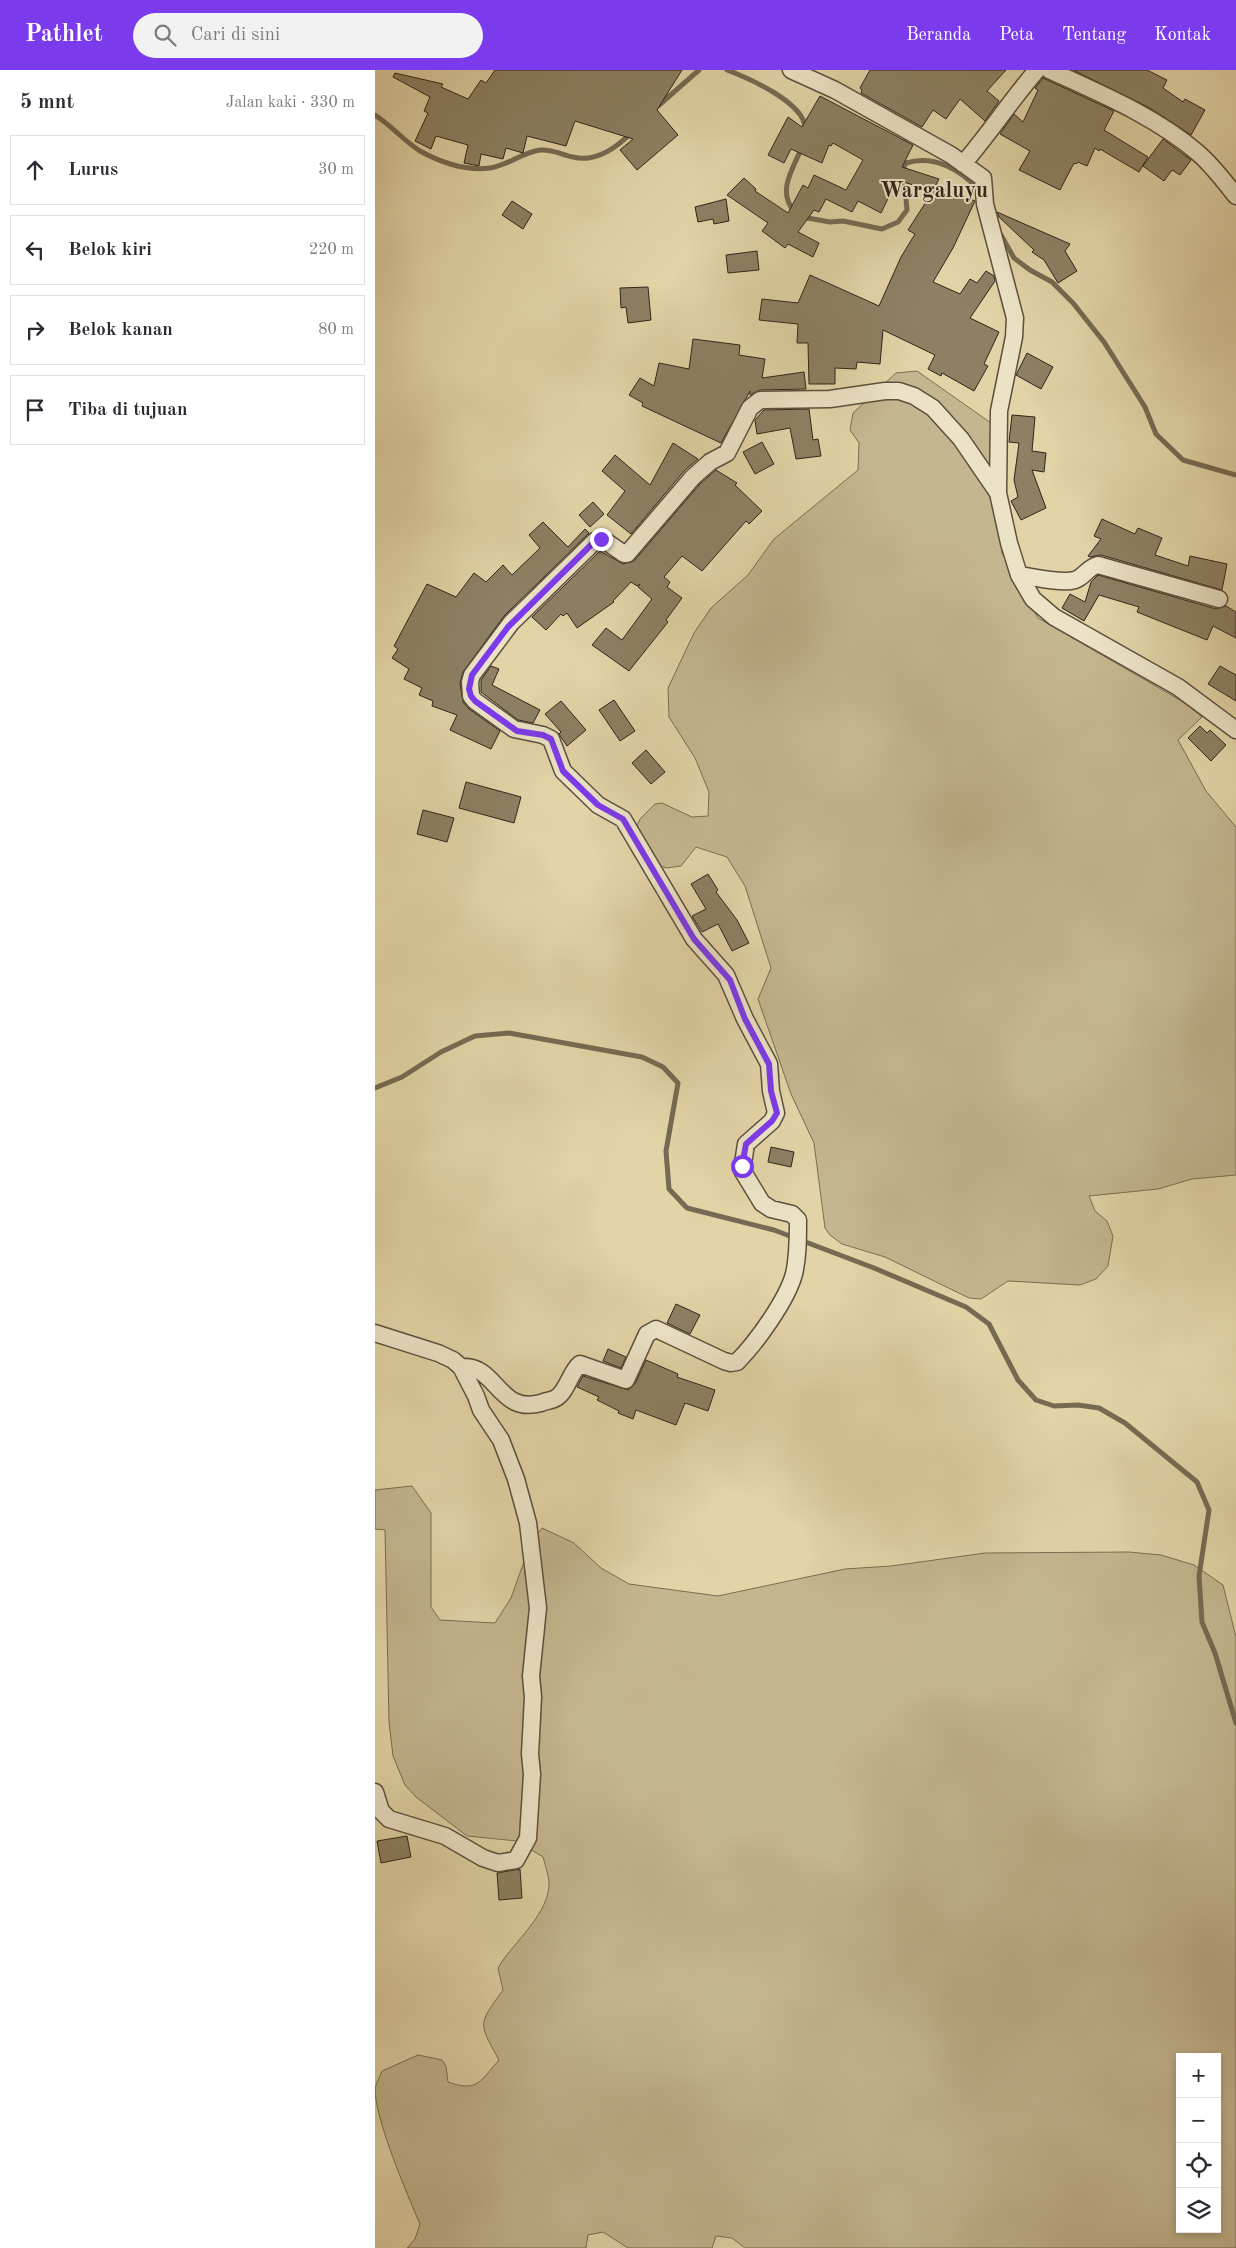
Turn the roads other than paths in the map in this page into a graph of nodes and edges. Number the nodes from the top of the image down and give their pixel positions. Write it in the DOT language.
graph roads {
  1 [pos="791,70"];
  2 [pos="1037,70"];
  3 [pos="1049,70"];
  4 [pos="963,164"];
  5 [pos="1236,196"];
  6 [pos="998,493"];
  7 [pos="1019,576"];
  8 [pos="1219,599"];
  9 [pos="1236,730"];
  10 [pos="375,1332"];
  11 [pos="461,1368"];
  12 [pos="375,1792"];
  1 -- 4 [label="street"];
  2 -- 4 [label="street"];
  3 -- 5 [label="street"];
  4 -- 6 [label="street"];
  6 -- 7 [label="street"];
  6 -- 11 [label="street"];
  7 -- 8 [label="street"];
  7 -- 9 [label="street"];
  10 -- 11 [label="street"];
  11 -- 12 [label="street"];
}
